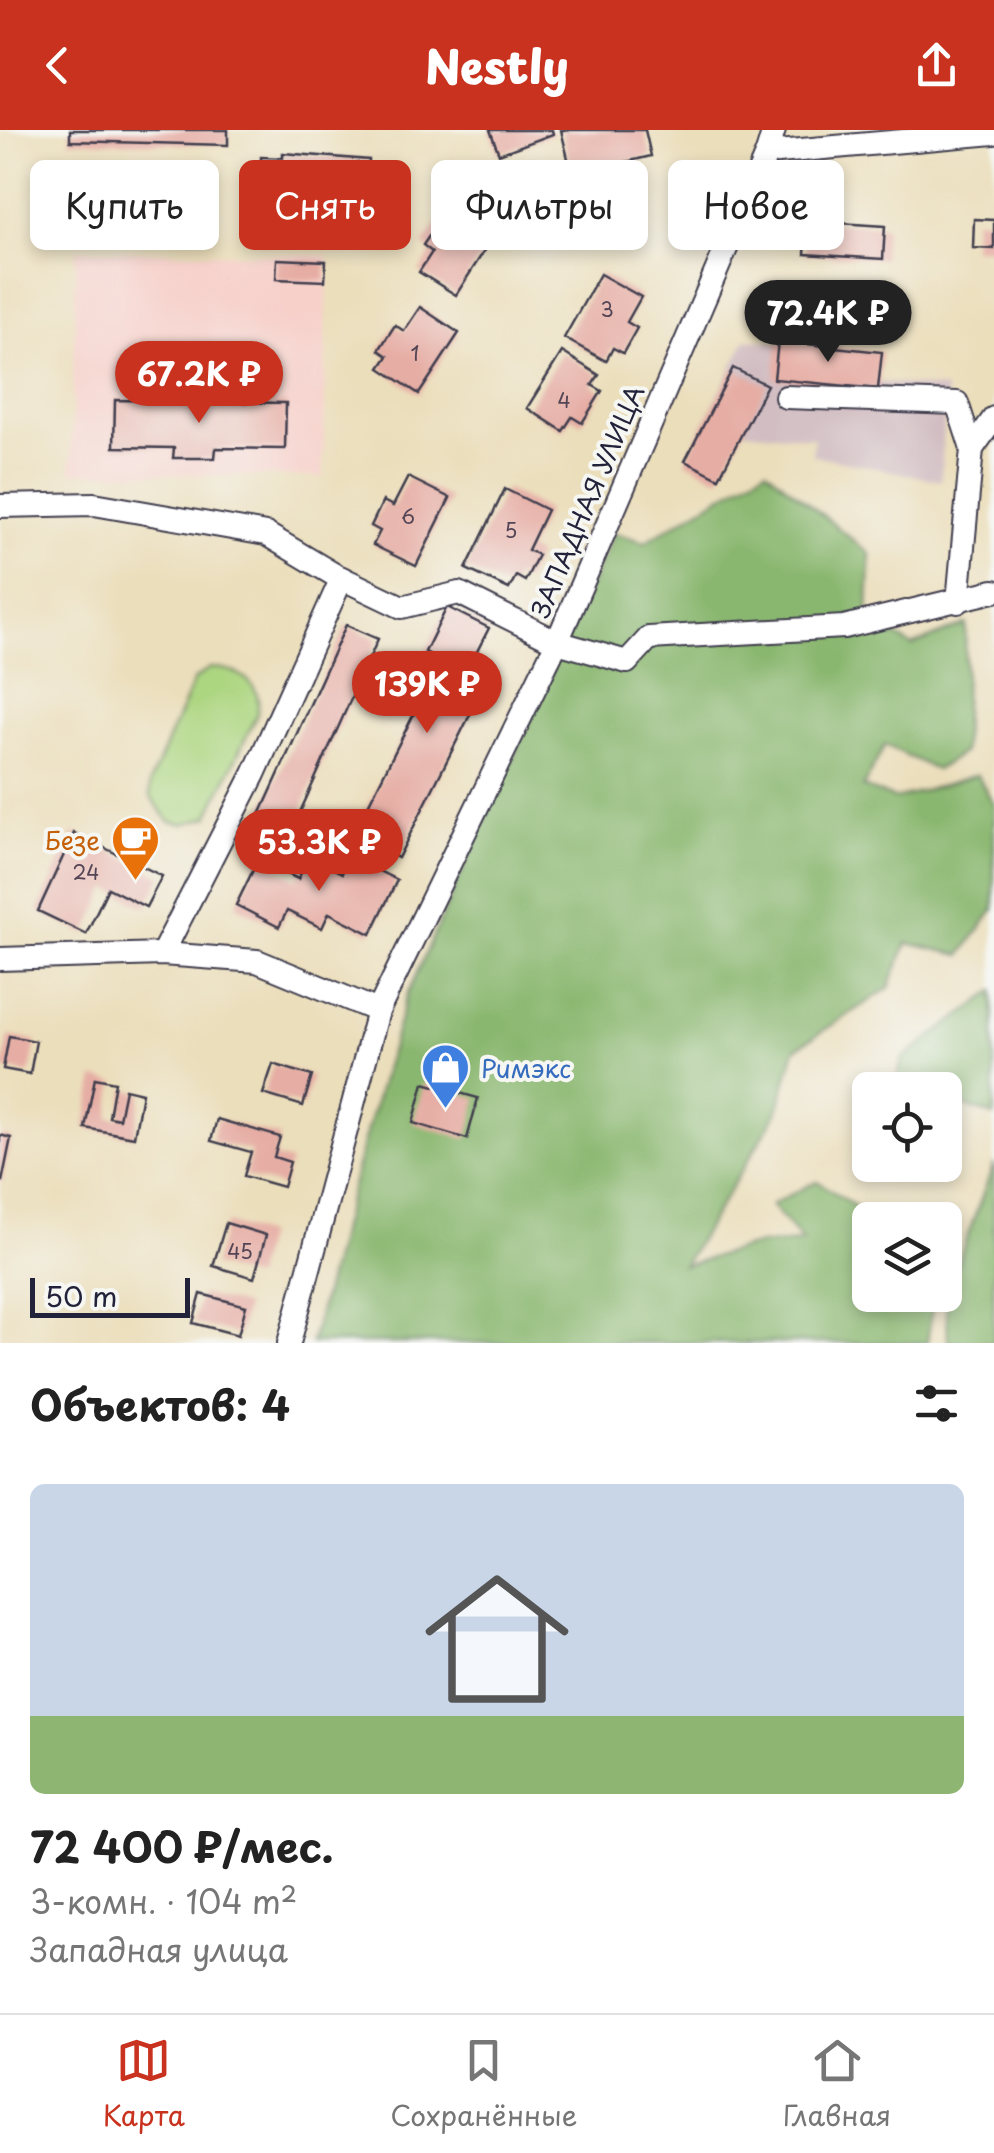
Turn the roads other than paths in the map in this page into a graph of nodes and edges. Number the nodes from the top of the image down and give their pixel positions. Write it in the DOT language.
graph roads {
  1 [pos="774,130"];
  2 [pos="994,134"];
  3 [pos="767,153"];
  4 [pos="786,396"];
  5 [pos="994,418"];
  6 [pos="972,449"];
  7 [pos="0,506"];
  8 [pos="342,578"];
  9 [pos="994,591"];
  10 [pos="958,602"];
  11 [pos="557,642"];
  12 [pos="162,954"];
  13 [pos="0,959"];
  14 [pos="378,1011"];
  15 [pos="289,1343"];
  1 -- 3 [label="street, ЗАПАДНАЯ УЛИЦА"];
  2 -- 3 [label="street"];
  3 -- 11 [label="street, ЗАПАДНАЯ УЛИЦА"];
  4 -- 6 [label="street"];
  5 -- 6 [label="street"];
  6 -- 10 [label="street"];
  7 -- 8 [label="street"];
  8 -- 11 [label="street"];
  8 -- 12 [label="street"];
  9 -- 10 [label="street"];
  10 -- 11 [label="street"];
  11 -- 14 [label="street, ЗАПАДНАЯ УЛИЦА"];
  12 -- 13 [label="street"];
  12 -- 14 [label="street"];
  14 -- 15 [label="street, ЗАПАДНАЯ УЛИЦА"];
}
